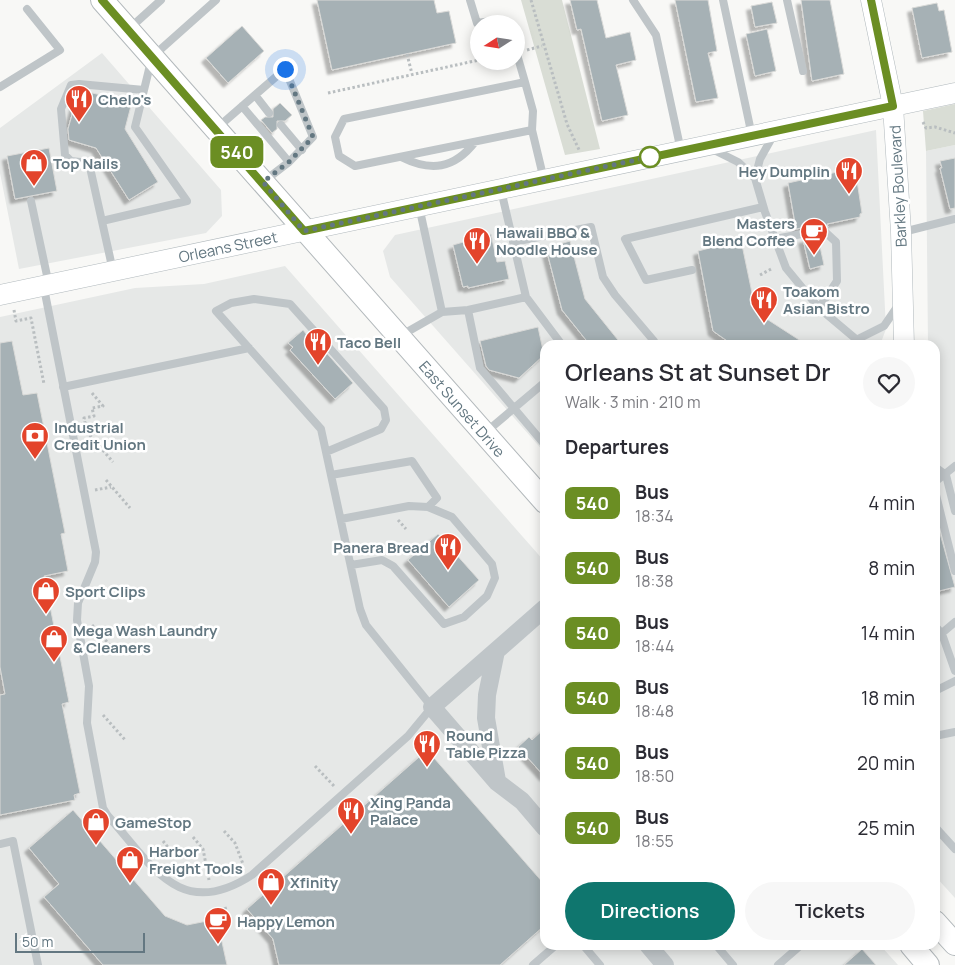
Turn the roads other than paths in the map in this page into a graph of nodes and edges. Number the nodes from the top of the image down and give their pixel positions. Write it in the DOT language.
graph roads {
  1 [pos="102,0"];
  2 [pos="161,0"];
  3 [pos="216,0"];
  4 [pos="470,0"];
  5 [pos="633,0"];
  6 [pos="724,0"];
  7 [pos="787,0"];
  8 [pos="871,0"];
  9 [pos="27,9"];
  10 [pos="475,15"];
  11 [pos="128,30"];
  12 [pos="152,57"];
  13 [pos="522,70"];
  14 [pos="803,71"];
  15 [pos="525,82"];
  16 [pos="0,87"];
  17 [pos="144,90"];
  18 [pos="955,93"];
  19 [pos="255,96"];
  20 [pos="242,106"];
  21 [pos="893,106"];
  22 [pos="269,113"];
  23 [pos="281,125"];
  24 [pos="216,129"];
  25 [pos="532,130"];
  26 [pos="777,130"];
  27 [pos="752,136"];
  28 [pos="474,142"];
  29 [pos="705,146"];
  30 [pos="302,150"];
  31 [pos="681,151"];
  32 [pos="401,157"];
  33 [pos="289,162"];
  34 [pos="755,178"];
  35 [pos="544,180"];
  36 [pos="263,182"];
  37 [pos="501,189"];
  38 [pos="31,200"];
  39 [pos="419,206"];
  40 [pos="763,207"];
  41 [pos="955,219"];
  42 [pos="102,221"];
  43 [pos="304,231"];
  44 [pos="901,232"];
  45 [pos="775,239"];
  46 [pos="513,242"];
  47 [pos="692,270"];
  48 [pos="113,271"];
  49 [pos="46,285"];
  50 [pos="903,293"];
  51 [pos="0,295"];
  52 [pos="526,297"];
  53 [pos="819,308"];
  54 [pos="468,310"];
  55 [pos="442,312"];
  56 [pos="399,336"];
  57 [pos="558,340"];
  58 [pos="651,340"];
  59 [pos="858,340"];
  60 [pos="863,340"];
  61 [pos="904,340"];
  62 [pos="249,348"];
  63 [pos="540,386"];
  64 [pos="63,387"];
  65 [pos="514,409"];
  66 [pos="484,434"];
  67 [pos="540,439"];
  68 [pos="326,452"];
  69 [pos="955,466"];
  70 [pos="940,471"];
  71 [pos="331,475"];
  72 [pos="946,475"];
  73 [pos="940,479"];
  74 [pos="540,496"];
  75 [pos="428,507"];
  76 [pos="940,510"];
  77 [pos="955,511"];
  78 [pos="341,519"];
  79 [pos="351,565"];
  80 [pos="955,571"];
  81 [pos="540,612"];
  82 [pos="955,622"];
  83 [pos="940,634"];
  84 [pos="940,640"];
  85 [pos="496,651"];
  86 [pos="955,671"];
  87 [pos="955,681"];
  88 [pos="940,688"];
  89 [pos="432,707"];
  90 [pos="955,732"];
  91 [pos="940,735"];
  92 [pos="497,782"];
  93 [pos="540,821"];
  94 [pos="940,832"];
  95 [pos="0,844"];
  96 [pos="955,849"];
  97 [pos="940,928"];
  98 [pos="955,944"];
  99 [pos="550,950"];
  100 [pos="587,950"];
  101 [pos="652,950"];
  102 [pos="720,950"];
  103 [pos="796,950"];
  104 [pos="914,950"];
  105 [pos="38,965"];
  106 [pos="533,965"];
  107 [pos="600,965"];
  108 [pos="665,965"];
  109 [pos="733,965"];
  110 [pos="778,965"];
  111 [pos="928,965"];
  1 -- 11 [label="main road, East Sunset Drive"];
  2 -- 11 [label="lane"];
  3 -- 12 [label="lane"];
  4 -- 10 [label="lane"];
  5 -- 31 [label="lane"];
  6 -- 27 [label="lane"];
  7 -- 14 [label="lane"];
  8 -- 21 [label="main road, Barkley Boulevard"];
  9 -- 16 [label="lane"];
  11 -- 12 [label="main road, East Sunset Drive"];
  12 -- 17 [label="lane"];
  12 -- 24 [label="main road, East Sunset Drive"];
  13 -- 15 [label="lane"];
  15 -- 25 [label="lane"];
  15 -- 32 [label="lane"];
  17 -- 42 [label="lane"];
  17 -- 42 [label="lane"];
  18 -- 21 [label="main road, Orleans Street"];
  19 -- 20 [label="lane"];
  19 -- 22 [label="lane"];
  19 -- 30 [label="lane"];
  20 -- 24 [label="lane"];
  20 -- 33 [label="lane"];
  21 -- 26 [label="main road, Orleans Street"];
  21 -- 44 [label="main road, Barkley Boulevard"];
  23 -- 30 [label="lane"];
  24 -- 36 [label="main road, East Sunset Drive"];
  25 -- 28 [label="lane"];
  25 -- 35 [label="lane"];
  26 -- 27 [label="main road, Orleans Street"];
  26 -- 34 [label="lane"];
  27 -- 29 [label="main road, Orleans Street"];
  28 -- 32 [label="lane"];
  28 -- 32 [label="lane"];
  29 -- 31 [label="main road, Orleans Street"];
  29 -- 34 [label="lane"];
  30 -- 33 [label="lane"];
  31 -- 35 [label="main road, Orleans Street"];
  33 -- 36 [label="lane"];
  34 -- 40 [label="lane"];
  35 -- 37 [label="main road, Orleans Street"];
  36 -- 43 [label="main road, East Sunset Drive"];
  37 -- 39 [label="main road, Orleans Street"];
  37 -- 46 [label="lane"];
  38 -- 49 [label="lane"];
  39 -- 43 [label="main road, Orleans Street"];
  39 -- 55 [label="lane"];
  40 -- 45 [label="lane"];
  40 -- 47 [label="lane"];
  41 -- 44 [label="lane"];
  42 -- 48 [label="lane"];
  43 -- 48 [label="main road, Orleans Street"];
  43 -- 56 [label="main road, East Sunset Drive"];
  44 -- 50 [label="main road, Barkley Boulevard"];
  45 -- 53 [label="lane"];
  45 -- 53 [label="lane"];
  46 -- 52 [label="lane"];
  46 -- 58 [label="lane"];
  48 -- 49 [label="main road, Orleans Street"];
  49 -- 51 [label="main road, Orleans Street"];
  49 -- 64 [label="lane"];
  50 -- 60 [label="lane"];
  50 -- 61 [label="main road, Barkley Boulevard"];
  52 -- 54 [label="lane"];
  52 -- 57 [label="lane"];
  53 -- 59 [label="lane"];
  54 -- 55 [label="lane"];
  54 -- 65 [label="lane"];
  55 -- 56 [label="lane"];
  56 -- 66 [label="main road, East Sunset Drive"];
  62 -- 64 [label="lane"];
  62 -- 68 [label="lane"];
  62 -- 68 [label="lane"];
  63 -- 65 [label="lane"];
  64 -- 89 [label="lane"];
  65 -- 66 [label="lane"];
  65 -- 67 [label="lane"];
  66 -- 74 [label="main road, East Sunset Drive"];
  68 -- 71 [label="lane"];
  69 -- 72 [label="lane"];
  70 -- 72 [label="lane"];
  71 -- 75 [label="lane"];
  71 -- 78 [label="lane"];
  72 -- 73 [label="lane"];
  72 -- 77 [label="lane"];
  75 -- 78 [label="lane"];
  75 -- 79 [label="lane"];
  76 -- 80 [label="lane"];
  78 -- 79 [label="lane"];
  79 -- 89 [label="lane"];
  81 -- 85 [label="street"];
  82 -- 83 [label="lane"];
  84 -- 86 [label="lane"];
  85 -- 89 [label="street"];
  85 -- 92 [label="street"];
  87 -- 88 [label="lane"];
  89 -- 92 [label="street"];
  90 -- 91 [label="lane"];
  92 -- 93 [label="street"];
  94 -- 96 [label="lane"];
  95 -- 105 [label="lane"];
  97 -- 98 [label="main road"];
  99 -- 106 [label="lane"];
  100 -- 107 [label="lane"];
  101 -- 108 [label="street"];
  102 -- 109 [label="lane"];
  103 -- 110 [label="lane"];
  104 -- 111 [label="main road"];
}
